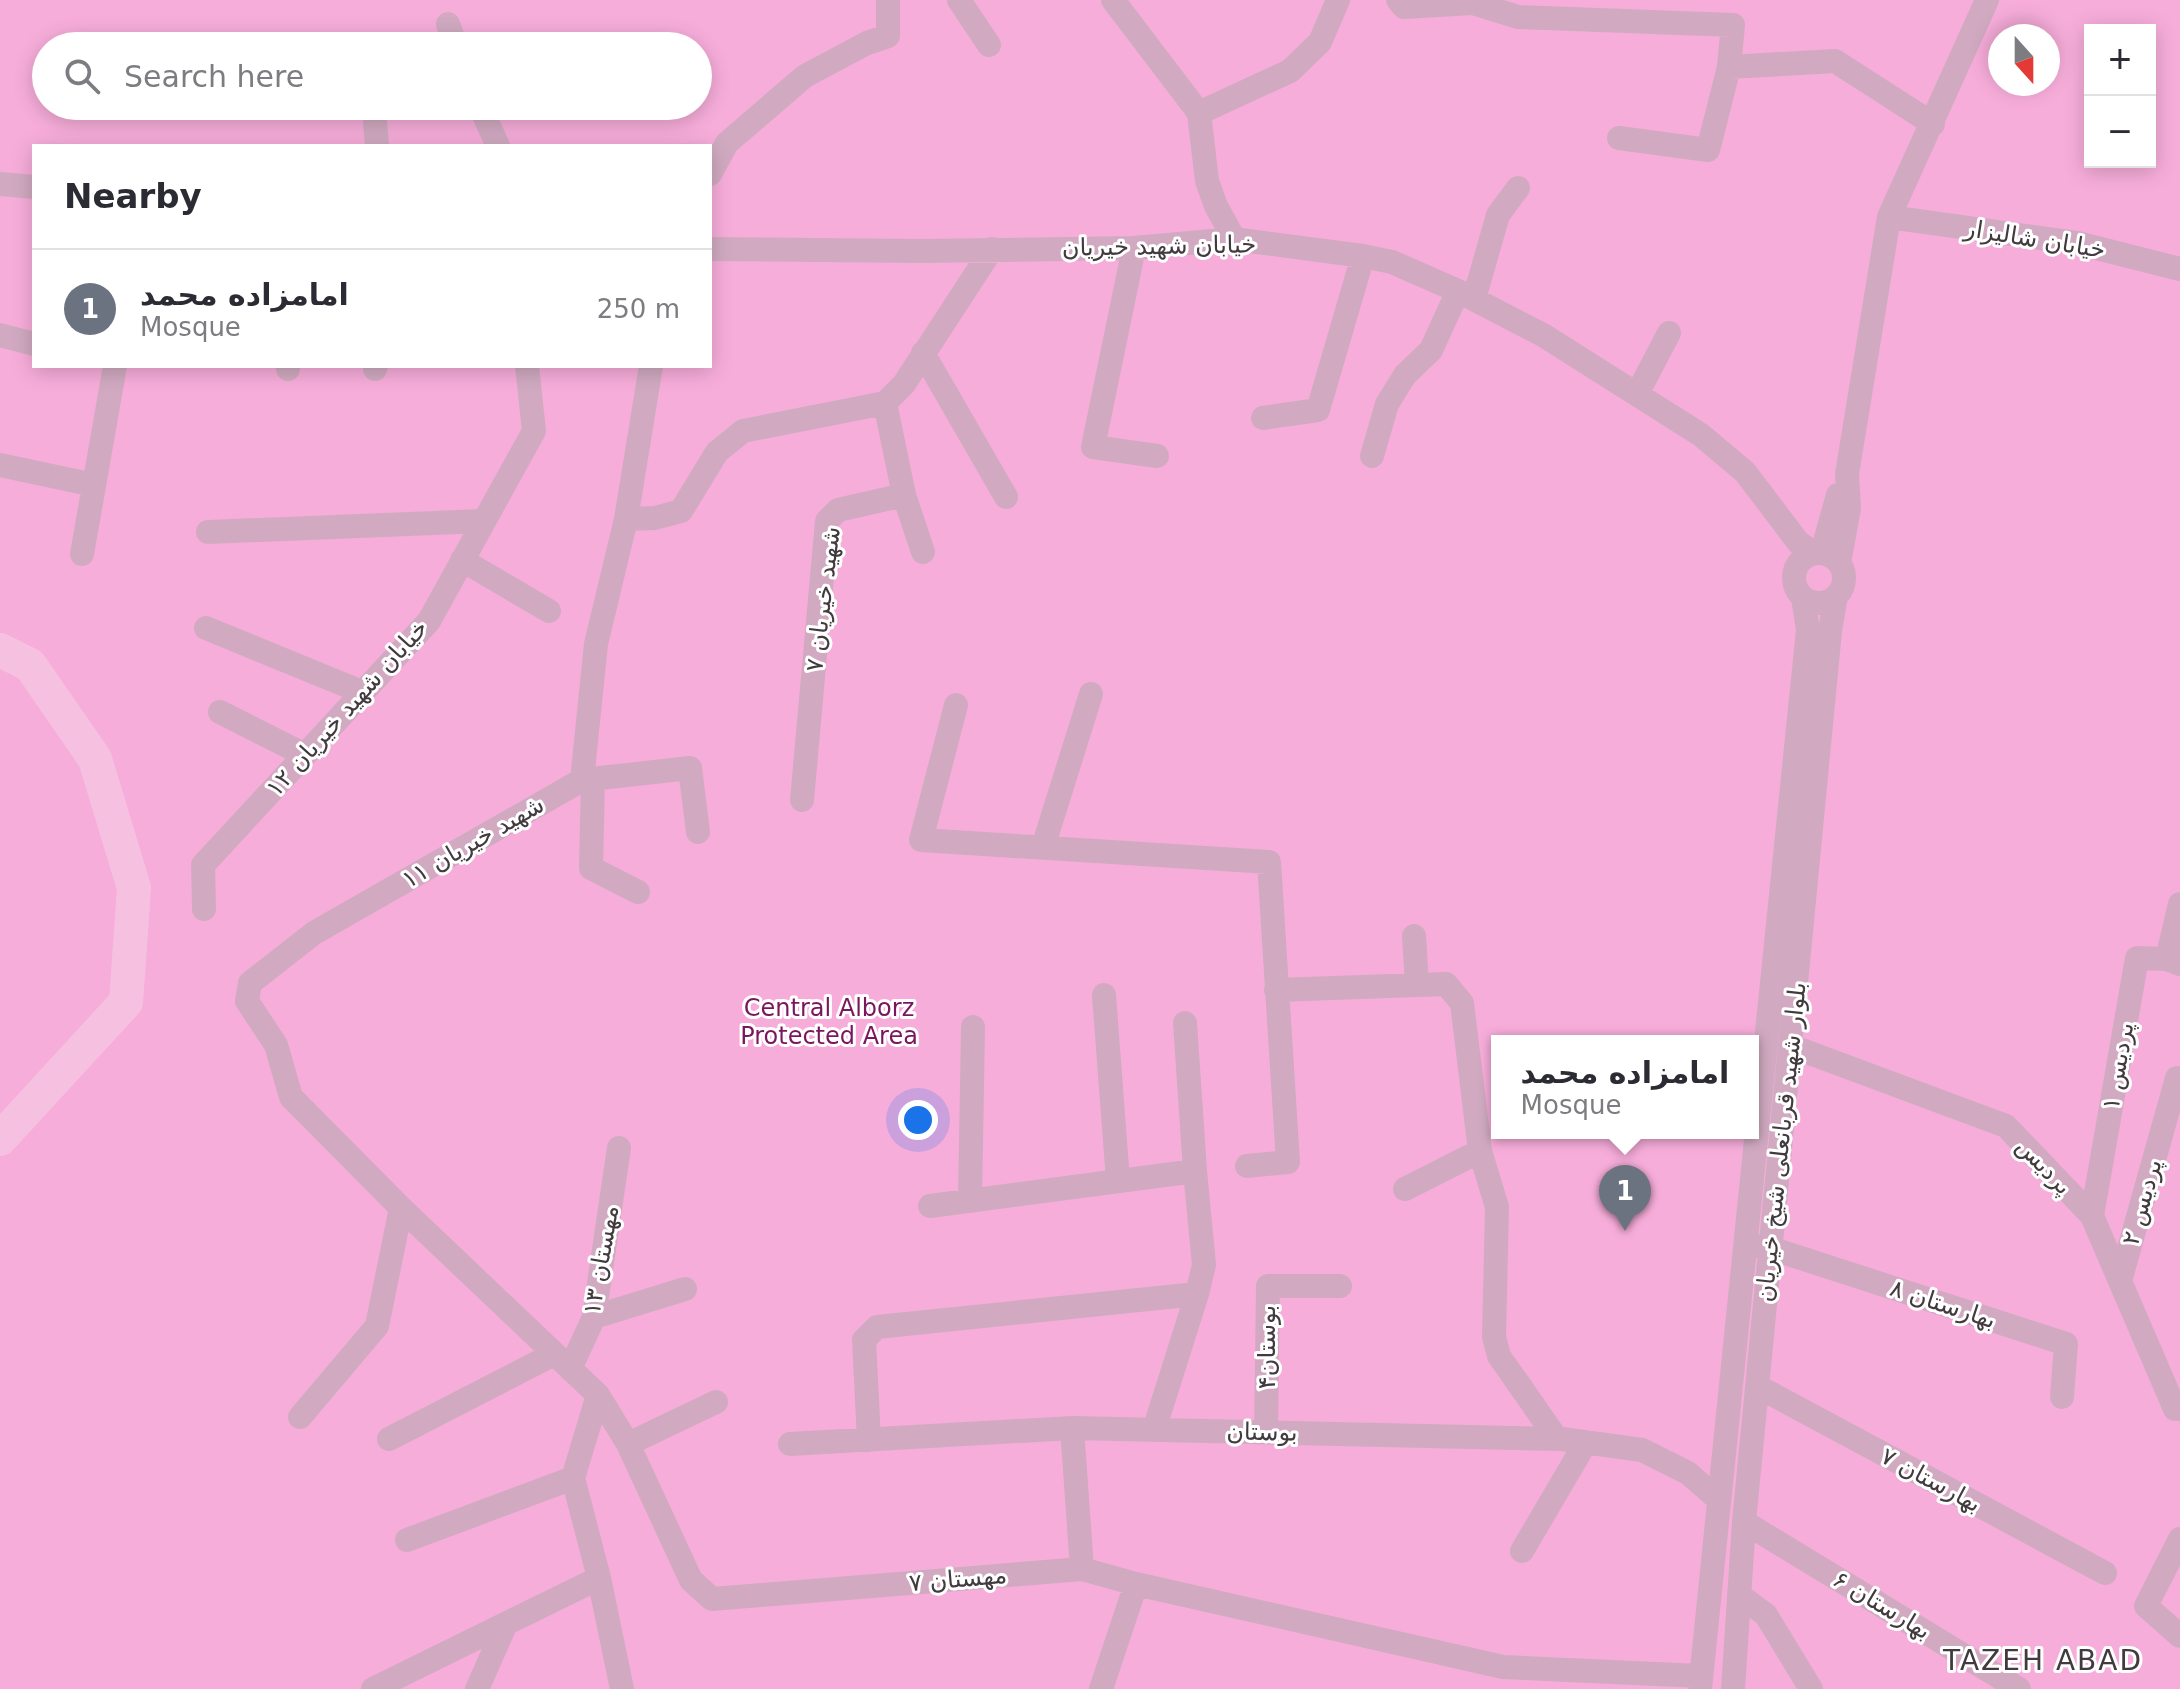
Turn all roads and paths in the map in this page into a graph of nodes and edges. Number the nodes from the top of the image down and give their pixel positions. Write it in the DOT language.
graph roads {
  1 [pos="888,0"];
  2 [pos="959,0"];
  3 [pos="1113,0"];
  4 [pos="1338,0"];
  5 [pos="1398,0"];
  6 [pos="1987,0"];
  7 [pos="989,45"];
  8 [pos="1729,67"];
  9 [pos="1199,113"];
  10 [pos="486,120"];
  11 [pos="1933,124"];
  12 [pos="1619,138"];
  13 [pos="497,144"];
  14 [pos="712,170"];
  15 [pos="0,184"];
  16 [pos="32,187"];
  17 [pos="1518,188"];
  18 [pos="1216,206"];
  19 [pos="1889,217"];
  20 [pos="1234,239"];
  21 [pos="1187,243"];
  22 [pos="1134,248"];
  23 [pos="712,249"];
  24 [pos="992,249"];
  25 [pos="1363,256"];
  26 [pos="2180,269"];
  27 [pos="1466,295"];
  28 [pos="1669,333"];
  29 [pos="0,335"];
  30 [pos="32,343"];
  31 [pos="923,353"];
  32 [pos="115,368"];
  33 [pos="527,368"];
  34 [pos="651,368"];
  35 [pos="1637,394"];
  36 [pos="885,403"];
  37 [pos="1263,418"];
  38 [pos="1157,456"];
  39 [pos="1372,456"];
  40 [pos="0,465"];
  41 [pos="94,485"];
  42 [pos="904,495"];
  43 [pos="1006,497"];
  44 [pos="1769,506"];
  45 [pos="626,519"];
  46 [pos="483,521"];
  47 [pos="208,532"];
  48 [pos="923,552"];
  49 [pos="82,554"];
  50 [pos="1825,556"];
  51 [pos="462,560"];
  52 [pos="1793,576"];
  53 [pos="1836,596"];
  54 [pos="1803,598"];
  55 [pos="549,611"];
  56 [pos="206,628"];
  57 [pos="362,692"];
  58 [pos="1091,694"];
  59 [pos="956,705"];
  60 [pos="220,712"];
  61 [pos="305,755"];
  62 [pos="1806,764"];
  63 [pos="587,779"];
  64 [pos="802,800"];
  65 [pos="698,832"];
  66 [pos="1043,847"];
  67 [pos="638,892"];
  68 [pos="2180,904"];
  69 [pos="204,909"];
  70 [pos="1414,936"];
  71 [pos="2174,961"];
  72 [pos="1417,985"];
  73 [pos="1276,990"];
  74 [pos="1104,995"];
  75 [pos="1185,1023"];
  76 [pos="973,1027"];
  77 [pos="1791,1046"];
  78 [pos="2177,1078"];
  79 [pos="1759,1134"];
  80 [pos="1758,1139"];
  81 [pos="619,1148"];
  82 [pos="1480,1151"];
  83 [pos="1247,1166"];
  84 [pos="1195,1171"];
  85 [pos="1118,1181"];
  86 [pos="1405,1189"];
  87 [pos="970,1200"];
  88 [pos="930,1206"];
  89 [pos="401,1208"];
  90 [pos="2092,1216"];
  91 [pos="1745,1244"];
  92 [pos="1770,1248"];
  93 [pos="2120,1281"];
  94 [pos="1340,1286"];
  95 [pos="685,1289"];
  96 [pos="1197,1294"];
  97 [pos="594,1317"];
  98 [pos="562,1362"];
  99 [pos="1757,1386"];
  100 [pos="598,1395"];
  101 [pos="2062,1397"];
  102 [pos="716,1402"];
  103 [pos="2180,1409"];
  104 [pos="300,1417"];
  105 [pos="1072,1428"];
  106 [pos="1154,1430"];
  107 [pos="1266,1432"];
  108 [pos="389,1439"];
  109 [pos="1557,1439"];
  110 [pos="869,1440"];
  111 [pos="1586,1442"];
  112 [pos="628,1444"];
  113 [pos="790,1444"];
  114 [pos="573,1478"];
  115 [pos="1719,1500"];
  116 [pos="1744,1522"];
  117 [pos="2180,1539"];
  118 [pos="407,1540"];
  119 [pos="1522,1551"];
  120 [pos="1082,1569"];
  121 [pos="2105,1573"];
  122 [pos="599,1578"];
  123 [pos="1136,1584"];
  124 [pos="1739,1595"];
  125 [pos="505,1626"];
  126 [pos="2180,1636"];
  127 [pos="1700,1682"];
  128 [pos="373,1689"];
  129 [pos="477,1689"];
  130 [pos="622,1689"];
  131 [pos="1101,1689"];
  132 [pos="1733,1689"];
  133 [pos="1811,1689"];
  134 [pos="2019,1689"];
  1 -- 14 [label="street"];
  2 -- 7 [label="street"];
  3 -- 9 [label="street"];
  4 -- 9 [label="street"];
  5 -- 8 [label="street"];
  6 -- 11 [label="street"];
  8 -- 11 [label="street"];
  8 -- 12 [label="street"];
  9 -- 18 [label="street"];
  10 -- 13 [label="street"];
  11 -- 19 [label="street"];
  15 -- 16 [label="street"];
  17 -- 27 [label="street"];
  18 -- 20 [label="street"];
  18 -- 21 [label="street"];
  19 -- 26 [label="street, خیابان شالیزار"];
  19 -- 50 [label="street"];
  20 -- 21 [label="street, خیابان شهید خیریان"];
  20 -- 25 [label="street, خیابان شهید خیریان"];
  21 -- 22 [label="street, خیابان شهید خیریان"];
  22 -- 24 [label="street, خیابان شهید خیریان"];
  22 -- 38 [label="street"];
  23 -- 24 [label="street, خیابان شهید خیریان"];
  24 -- 31 [label="street"];
  25 -- 27 [label="street, خیابان شهید خیریان"];
  25 -- 37 [label="street"];
  27 -- 35 [label="street, خیابان شهید خیریان"];
  27 -- 39 [label="street"];
  28 -- 35 [label="street"];
  29 -- 30 [label="street"];
  31 -- 36 [label="street"];
  31 -- 43 [label="street"];
  32 -- 41 [label="street"];
  33 -- 46 [label="street, خیابان شهید خیریان ۱۲"];
  34 -- 45 [label="street"];
  35 -- 44 [label="street, خیابان شهید خیریان"];
  36 -- 42 [label="street"];
  36 -- 45 [label="street"];
  40 -- 41 [label="street"];
  41 -- 49 [label="street"];
  42 -- 48 [label="street"];
  42 -- 64 [label="street, شهید خیریان ۷"];
  44 -- 50 [label="street"];
  44 -- 52 [label="street"];
  45 -- 63 [label="street"];
  46 -- 47 [label="street"];
  46 -- 51 [label="street, خیابان شهید خیریان ۱۲"];
  50 -- 52 [label="street"];
  50 -- 53 [label="street"];
  51 -- 55 [label="street"];
  51 -- 57 [label="street, خیابان شهید خیریان ۱۲"];
  52 -- 54 [label="street"];
  53 -- 54 [label="street"];
  53 -- 62 [label="street, بلوار شهید قربانعلی شیخ خیریان"];
  54 -- 62 [label="street"];
  56 -- 57 [label="street"];
  57 -- 61 [label="street, خیابان شهید خیریان ۱۲"];
  58 -- 66 [label="street"];
  59 -- 66 [label="street"];
  60 -- 61 [label="street"];
  61 -- 69 [label="street, خیابان شهید خیریان ۱۲"];
  62 -- 77 [label="street, بلوار شهید قربانعلی شیخ خیریان"];
  62 -- 79 [label="street"];
  63 -- 65 [label="street"];
  63 -- 67 [label="street"];
  63 -- 89 [label="street, شهید خیریان ۱۱"];
  66 -- 73 [label="street"];
  68 -- 71 [label="street"];
  70 -- 72 [label="street"];
  71 -- 90 [label="street, پردیس ۱"];
  72 -- 73 [label="street"];
  72 -- 82 [label="street"];
  73 -- 83 [label="street"];
  74 -- 85 [label="street"];
  75 -- 84 [label="street"];
  76 -- 87 [label="street"];
  77 -- 90 [label="street, پردیس"];
  77 -- 92 [label="street, بلوار شهید قربانعلی شیخ خیریان"];
  78 -- 93 [label="street, پردیس ۲"];
  80 -- 91 [label="street"];
  81 -- 97 [label="street, مهستان ۱۳"];
  82 -- 86 [label="street"];
  82 -- 109 [label="street"];
  84 -- 85 [label="street"];
  84 -- 96 [label="street"];
  85 -- 87 [label="street"];
  87 -- 88 [label="street"];
  89 -- 98 [label="street, مهستان ۷"];
  89 -- 104 [label="street"];
  90 -- 93 [label="street, پردیس"];
  91 -- 92 [label="street"];
  91 -- 115 [label="street"];
  92 -- 99 [label="street, بلوار شهید قربانعلی شیخ خیریان"];
  92 -- 101 [label="street, بهارستان ۸"];
  93 -- 103 [label="street, پردیس"];
  94 -- 107 [label="street, بوستان۴"];
  95 -- 97 [label="street"];
  96 -- 106 [label="street"];
  96 -- 110 [label="street"];
  97 -- 98 [label="street, مهستان ۱۳"];
  98 -- 100 [label="street, مهستان ۷"];
  98 -- 108 [label="street"];
  99 -- 116 [label="street, بلوار شهید قربانعلی شیخ خیریان"];
  99 -- 121 [label="street, بهارستان ۷"];
  100 -- 112 [label="street, مهستان ۷"];
  100 -- 114 [label="street"];
  102 -- 112 [label="street"];
  105 -- 106 [label="street, بوستان"];
  105 -- 110 [label="street, بوستان"];
  105 -- 120 [label="street"];
  106 -- 107 [label="street, بوستان"];
  107 -- 109 [label="street, بوستان"];
  109 -- 111 [label="street, بوستان"];
  110 -- 113 [label="street, بوستان"];
  111 -- 115 [label="street, بوستان"];
  111 -- 119 [label="street"];
  112 -- 120 [label="street, مهستان ۷"];
  114 -- 118 [label="street"];
  114 -- 122 [label="street"];
  115 -- 127 [label="street"];
  116 -- 124 [label="street, بلوار شهید قربانعلی شیخ خیریان"];
  116 -- 134 [label="street, بهارستان ۶"];
  117 -- 126 [label="street"];
  120 -- 123 [label="street, مهستان ۷"];
  122 -- 125 [label="street"];
  122 -- 130 [label="street"];
  123 -- 127 [label="street, مهستان ۷"];
  123 -- 131 [label="street"];
  124 -- 132 [label="street, بلوار شهید قربانعلی شیخ خیریان"];
  124 -- 133 [label="street"];
  125 -- 128 [label="street"];
  125 -- 129 [label="street"];
}
